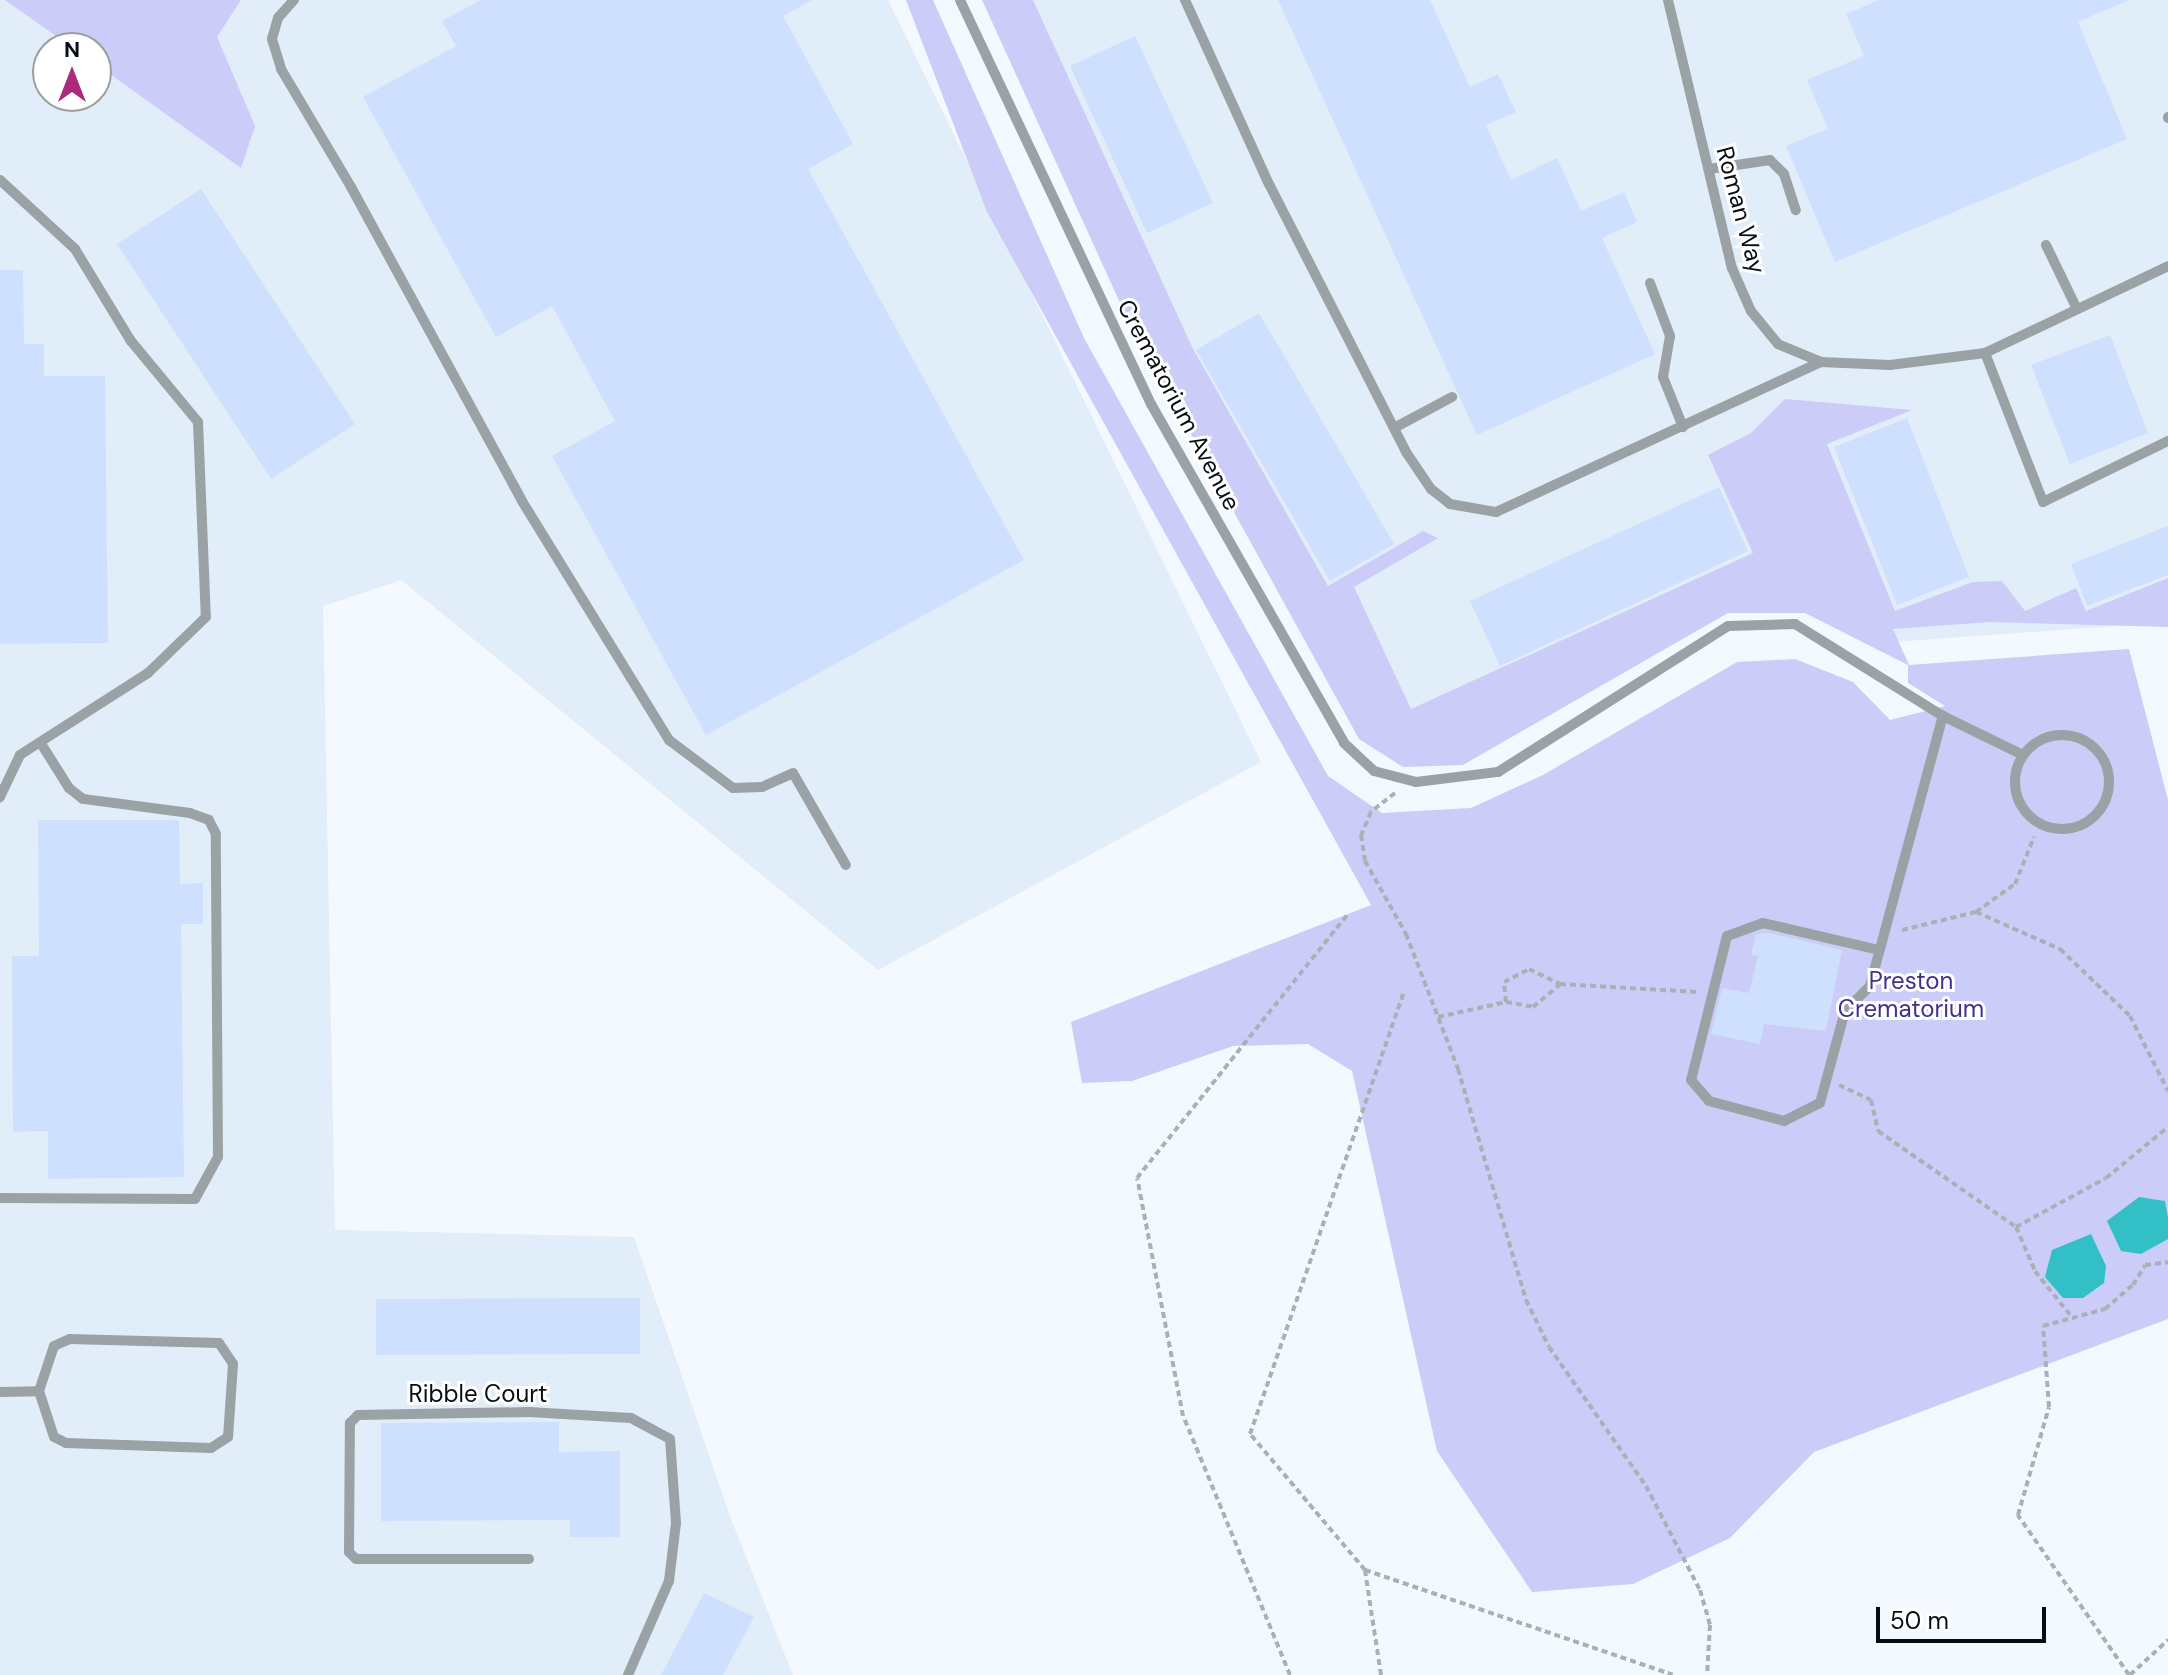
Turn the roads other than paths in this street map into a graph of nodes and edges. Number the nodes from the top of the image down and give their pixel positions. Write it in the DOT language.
graph roads {
  1 [pos="294,0"];
  2 [pos="960,0"];
  3 [pos="1185,0"];
  4 [pos="1668,0"];
  5 [pos="1709,169"];
  6 [pos="0,180"];
  7 [pos="1796,210"];
  8 [pos="2046,245"];
  9 [pos="2168,266"];
  10 [pos="1650,283"];
  11 [pos="2077,309"];
  12 [pos="1985,353"];
  13 [pos="1821,362"];
  14 [pos="1452,397"];
  15 [pos="1683,427"];
  16 [pos="1394,428"];
  17 [pos="2168,441"];
  18 [pos="1943,716"];
  19 [pos="40,742"];
  20 [pos="2023,755"];
  21 [pos="0,797"];
  22 [pos="846,865"];
  23 [pos="1879,950"];
  24 [pos="0,1198"];
  25 [pos="39,1391"];
  26 [pos="0,1392"];
  27 [pos="529,1559"];
  28 [pos="628,1675"];
  1 -- 22 [label="lane"];
  2 -- 18 [label="lane, Crematorium Avenue"];
  3 -- 16 [label="lane"];
  4 -- 5 [label="lane, Roman Way"];
  5 -- 7 [label="lane"];
  5 -- 13 [label="lane, Roman Way"];
  6 -- 19 [label="lane"];
  8 -- 11 [label="lane"];
  9 -- 11 [label="lane, Roman Way"];
  10 -- 15 [label="lane"];
  11 -- 12 [label="lane, Roman Way"];
  12 -- 13 [label="lane, Roman Way"];
  12 -- 17 [label="lane"];
  13 -- 15 [label="lane"];
  14 -- 16 [label="lane"];
  15 -- 16 [label="lane"];
  18 -- 20 [label="lane"];
  18 -- 23 [label="lane"];
  19 -- 21 [label="lane"];
  19 -- 24 [label="lane"];
  20 -- 20 [label="lane"];
  23 -- 23 [label="lane"];
  25 -- 25 [label="lane"];
  25 -- 26 [label="lane"];
  27 -- 28 [label="lane, Ribble Court"];
}
